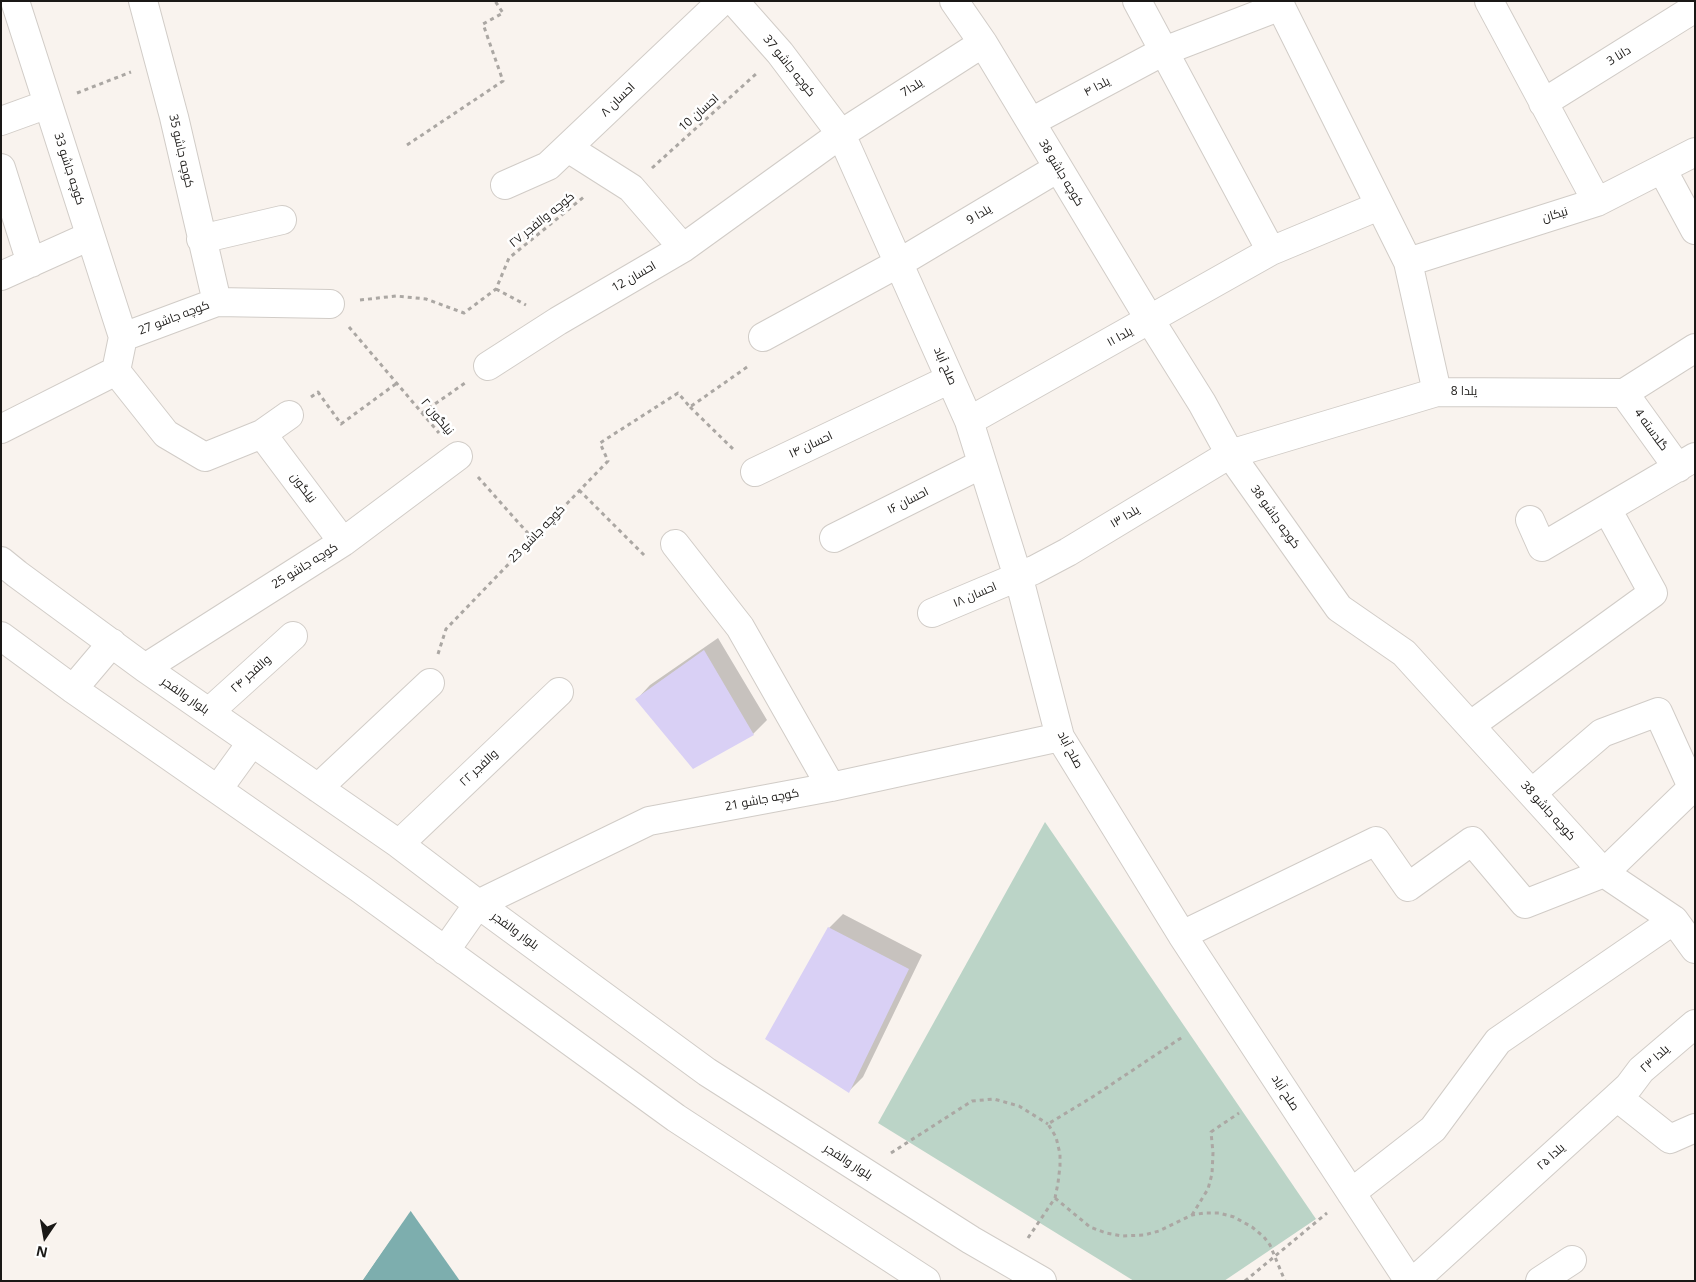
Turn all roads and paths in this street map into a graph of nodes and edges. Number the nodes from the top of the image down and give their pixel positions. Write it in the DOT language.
graph roads {
  1 [pos="15,1"];
  2 [pos="143,1"];
  3 [pos="495,1"];
  4 [pos="722,1"];
  5 [pos="734,1"];
  6 [pos="954,1"];
  7 [pos="1137,1"];
  8 [pos="1489,1"];
  9 [pos="1280,4"];
  10 [pos="1695,8"];
  11 [pos="983,43"];
  12 [pos="1164,51"];
  13 [pos="780,53"];
  14 [pos="158,62"];
  15 [pos="1543,103"];
  16 [pos="48,104"];
  17 [pos="1,121"];
  18 [pos="1031,122"];
  19 [pos="841,134"];
  20 [pos="407,145"];
  21 [pos="568,148"];
  22 [pos="1695,152"];
  23 [pos="1,168"];
  24 [pos="1058,168"];
  25 [pos="1662,169"];
  26 [pos="620,181"];
  27 [pos="505,185"];
  28 [pos="1597,202"];
  29 [pos="1379,206"];
  30 [pos="282,220"];
  31 [pos="1695,230"];
  32 [pos="90,236"];
  33 [pos="201,239"];
  34 [pos="684,248"];
  35 [pos="1271,252"];
  36 [pos="1408,262"];
  37 [pos="31,263"];
  38 [pos="899,263"];
  39 [pos="1,276"];
  40 [pos="216,302"];
  41 [pos="330,304"];
  42 [pos="1150,320"];
  43 [pos="123,337"];
  44 [pos="763,337"];
  45 [pos="1695,348"];
  46 [pos="488,366"];
  47 [pos="116,371"];
  48 [pos="950,379"];
  49 [pos="396,383"];
  50 [pos="1436,392"];
  51 [pos="1624,393"];
  52 [pos="690,407"];
  53 [pos="422,413"];
  54 [pos="289,415"];
  55 [pos="969,421"];
  56 [pos="1,429"];
  57 [pos="262,434"];
  58 [pos="1230,454"];
  59 [pos="458,456"];
  60 [pos="1686,462"];
  61 [pos="982,464"];
  62 [pos="755,472"];
  63 [pos="579,490"];
  64 [pos="1607,509"];
  65 [pos="1530,520"];
  66 [pos="834,538"];
  67 [pos="533,539"];
  68 [pos="343,542"];
  69 [pos="675,544"];
  70 [pos="1,561"];
  71 [pos="1018,577"];
  72 [pos="932,613"];
  73 [pos="1,636"];
  74 [pos="293,636"];
  75 [pos="112,643"];
  76 [pos="145,668"];
  77 [pos="430,683"];
  78 [pos="73,689"];
  79 [pos="559,692"];
  80 [pos="209,712"];
  81 [pos="1471,725"];
  82 [pos="1060,737"];
  83 [pos="252,742"];
  84 [pos="1694,786"];
  85 [pos="832,787"];
  86 [pos="318,788"];
  87 [pos="218,790"];
  88 [pos="1532,793"];
  89 [pos="399,844"];
  90 [pos="1604,873"];
  91 [pos="478,904"];
  92 [pos="1674,920"];
  93 [pos="1182,936"];
  94 [pos="1695,949"];
  95 [pos="445,951"];
  96 [pos="1695,1024"];
  97 [pos="1184,1036"];
  98 [pos="1617,1097"];
  99 [pos="1239,1114"];
  100 [pos="1048,1124"];
  101 [pos="1695,1128"];
  102 [pos="863,1171"];
  103 [pos="1350,1193"];
  104 [pos="1055,1198"];
  105 [pos="1192,1215"];
  106 [pos="1276,1257"];
  107 [pos="1572,1260"];
  108 [pos="1012,1263"];
  109 [pos="926,1281"];
  110 [pos="1042,1281"];
  111 [pos="1245,1281"];
  112 [pos="1285,1281"];
  113 [pos="1409,1281"];
  114 [pos="1414,1281"];
  115 [pos="1540,1281"];
  1 -- 16 [label="street, کوچه جاشو 33"];
  2 -- 14 [label="street, کوچه جاشو 35"];
  3 -- 20 [label="path"];
  4 -- 21 [label="street, احسان ۸"];
  5 -- 13 [label="street, کوچه جاشو 37"];
  6 -- 11 [label="street, کوچه جاشو 38"];
  7 -- 12 [label="street"];
  8 -- 15 [label="street"];
  9 -- 12 [label="street, یلدا ۴"];
  9 -- 29 [label="street"];
  10 -- 15 [label="street, دانا 3"];
  11 -- 18 [label="street, کوچه جاشو 38"];
  11 -- 19 [label="street, یلدا7"];
  12 -- 18 [label="street, یلدا ۴"];
  12 -- 35 [label="street"];
  13 -- 19 [label="street, کوچه جاشو 37"];
  13 -- 26 [label="path, احسان 10"];
  14 -- 16 [label="path"];
  14 -- 33 [label="street, کوچه جاشو 35"];
  15 -- 28 [label="street"];
  16 -- 17 [label="street"];
  16 -- 32 [label="street, کوچه جاشو 33"];
  18 -- 24 [label="street, کوچه جاشو 38"];
  19 -- 34 [label="street, احسان 12"];
  19 -- 38 [label="street, صلح آباد"];
  21 -- 26 [label="street"];
  21 -- 27 [label="street, احسان ۸"];
  22 -- 25 [label="street, نیکان"];
  23 -- 37 [label="street"];
  24 -- 38 [label="street, یلدا 9"];
  24 -- 42 [label="street, کوچه جاشو 38"];
  25 -- 28 [label="street, نیکان"];
  25 -- 31 [label="street"];
  26 -- 34 [label="street"];
  26 -- 41 [label="path, کوچه والفجر ۲۷"];
  28 -- 36 [label="street, نیکان"];
  29 -- 35 [label="street, یلدا ۱۱"];
  29 -- 36 [label="street"];
  30 -- 33 [label="street"];
  32 -- 37 [label="street"];
  32 -- 43 [label="street, کوچه جاشو 33"];
  33 -- 40 [label="street, کوچه جاشو 35"];
  34 -- 46 [label="street, احسان 12"];
  35 -- 42 [label="street, یلدا ۱۱"];
  36 -- 50 [label="street"];
  37 -- 39 [label="street"];
  38 -- 44 [label="street, یلدا 9"];
  38 -- 48 [label="street, صلح آباد"];
  40 -- 41 [label="street, کوچه جاشو 27"];
  40 -- 43 [label="street, کوچه جاشو 27"];
  41 -- 49 [label="path, نیلگون ۲"];
  42 -- 55 [label="street, یلدا ۱۱"];
  42 -- 58 [label="street, کوچه جاشو 38"];
  43 -- 47 [label="street, کوچه جاشو 27"];
  44 -- 52 [label="path"];
  45 -- 51 [label="street"];
  46 -- 53 [label="path"];
  47 -- 56 [label="street"];
  47 -- 57 [label="street"];
  48 -- 55 [label="street, صلح آباد"];
  48 -- 62 [label="street, احسان ۱۴"];
  49 -- 53 [label="path, نیلگون ۲"];
  49 -- 54 [label="path"];
  50 -- 51 [label="street, یلدا 8"];
  50 -- 58 [label="street, یلدا 8"];
  51 -- 60 [label="street, گلدسته 4"];
  52 -- 62 [label="path"];
  52 -- 63 [label="path, کوچه جاشو 23"];
  53 -- 59 [label="path, نیلگون ۲"];
  54 -- 57 [label="street"];
  55 -- 61 [label="street, صلح آباد"];
  57 -- 68 [label="street, نیلگون"];
  58 -- 71 [label="street, یلدا ۱۳"];
  58 -- 81 [label="street, کوچه جاشو 38"];
  59 -- 67 [label="path, نیلگون ۲"];
  59 -- 68 [label="street, کوچه جاشو 25"];
  60 -- 64 [label="street"];
  61 -- 66 [label="street, احسان ۱۶"];
  61 -- 71 [label="street, صلح آباد"];
  63 -- 67 [label="path, کوچه جاشو 23"];
  63 -- 69 [label="path"];
  64 -- 65 [label="street"];
  64 -- 81 [label="street"];
  67 -- 77 [label="path, کوچه جاشو 23"];
  68 -- 76 [label="street, کوچه جاشو 25"];
  69 -- 85 [label="street"];
  70 -- 75 [label="street, بلوار والفجر"];
  71 -- 72 [label="street, احسان ۱۸"];
  71 -- 82 [label="street, صلح آباد"];
  73 -- 78 [label="street"];
  74 -- 80 [label="street, والفجر ۲۴"];
  75 -- 76 [label="street, بلوار والفجر"];
  75 -- 78 [label="street"];
  76 -- 80 [label="street, بلوار والفجر"];
  77 -- 86 [label="street"];
  78 -- 87 [label="street"];
  79 -- 89 [label="street, والفجر ۲۲"];
  80 -- 83 [label="street, بلوار والفجر"];
  81 -- 88 [label="street, کوچه جاشو 38"];
  82 -- 85 [label="street, کوچه جاشو 21"];
  82 -- 93 [label="street, صلح آباد"];
  83 -- 86 [label="street, بلوار والفجر"];
  83 -- 87 [label="street"];
  84 -- 88 [label="street"];
  84 -- 90 [label="street"];
  85 -- 91 [label="street, کوچه جاشو 21"];
  86 -- 89 [label="street, بلوار والفجر"];
  87 -- 95 [label="street"];
  88 -- 90 [label="street, کوچه جاشو 38"];
  89 -- 91 [label="street, بلوار والفجر"];
  90 -- 92 [label="street, کوچه جاشو 38"];
  90 -- 93 [label="street"];
  91 -- 95 [label="street"];
  91 -- 102 [label="street, بلوار والفجر"];
  92 -- 94 [label="street, کوچه جاشو 38"];
  92 -- 103 [label="street"];
  93 -- 103 [label="street, صلح آباد"];
  95 -- 109 [label="street"];
  96 -- 98 [label="street, یلدا ۲۳"];
  97 -- 100 [label="path"];
  98 -- 101 [label="street"];
  98 -- 114 [label="street, یلدا ۲۵"];
  99 -- 105 [label="path"];
  100 -- 102 [label="path"];
  100 -- 104 [label="path"];
  102 -- 108 [label="street, بلوار والفجر"];
  103 -- 106 [label="path"];
  103 -- 113 [label="street, صلح آباد"];
  104 -- 105 [label="path"];
  104 -- 108 [label="path"];
  105 -- 106 [label="path"];
  106 -- 111 [label="path"];
  106 -- 112 [label="path"];
  107 -- 115 [label="street"];
  108 -- 110 [label="street, بلوار والفجر"];
}
